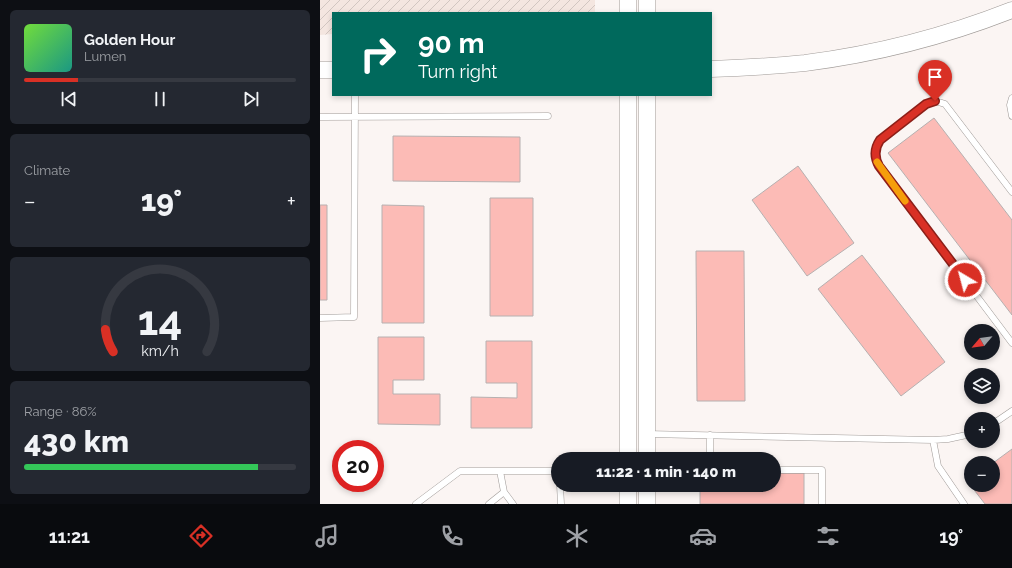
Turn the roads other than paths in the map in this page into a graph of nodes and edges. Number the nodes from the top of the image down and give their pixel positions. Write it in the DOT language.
graph roads {
  1 [pos="628,0"];
  2 [pos="647,0"];
  3 [pos="1012,10"];
  4 [pos="628,12"];
  5 [pos="647,12"];
  6 [pos="712,69"];
  7 [pos="320,70"];
  8 [pos="332,70"];
  9 [pos="355,96"];
  10 [pos="628,96"];
  11 [pos="647,96"];
  12 [pos="1012,98"];
  13 [pos="548,116"];
  14 [pos="1012,116"];
  15 [pos="320,117"];
  16 [pos="355,117"];
  17 [pos="1012,192"];
  18 [pos="320,318"];
  19 [pos="1012,342"];
  20 [pos="1012,411"];
  21 [pos="1000,419"];
  22 [pos="647,434"];
  23 [pos="710,435"];
  24 [pos="964,436"];
  25 [pos="933,440"];
  26 [pos="628,452"];
  27 [pos="647,452"];
  28 [pos="710,452"];
  29 [pos="781,470"];
  30 [pos="500,471"];
  31 [pos="551,472"];
  32 [pos="504,492"];
  33 [pos="560,492"];
  34 [pos="628,492"];
  35 [pos="647,492"];
  36 [pos="416,504"];
  37 [pos="489,504"];
  38 [pos="513,504"];
  39 [pos="560,504"];
  40 [pos="628,504"];
  41 [pos="647,504"];
  42 [pos="822,504"];
  43 [pos="964,504"];
  1 -- 4 [label="street"];
  2 -- 5 [label="street"];
  3 -- 6 [label="street"];
  7 -- 8 [label="street"];
  9 -- 16 [label="lane"];
  10 -- 26 [label="street"];
  11 -- 22 [label="street"];
  12 -- 14 [label="lane"];
  13 -- 16 [label="lane"];
  15 -- 16 [label="lane"];
  16 -- 18 [label="lane"];
  17 -- 19 [label="lane"];
  20 -- 21 [label="lane"];
  22 -- 23 [label="lane"];
  22 -- 27 [label="street"];
  23 -- 25 [label="lane"];
  23 -- 28 [label="lane"];
  24 -- 25 [label="lane"];
  25 -- 43 [label="lane"];
  29 -- 42 [label="lane"];
  30 -- 31 [label="lane"];
  30 -- 32 [label="lane"];
  30 -- 36 [label="lane"];
  32 -- 37 [label="lane"];
  32 -- 38 [label="lane"];
  33 -- 39 [label="lane"];
  34 -- 40 [label="street"];
  35 -- 41 [label="street"];
}
